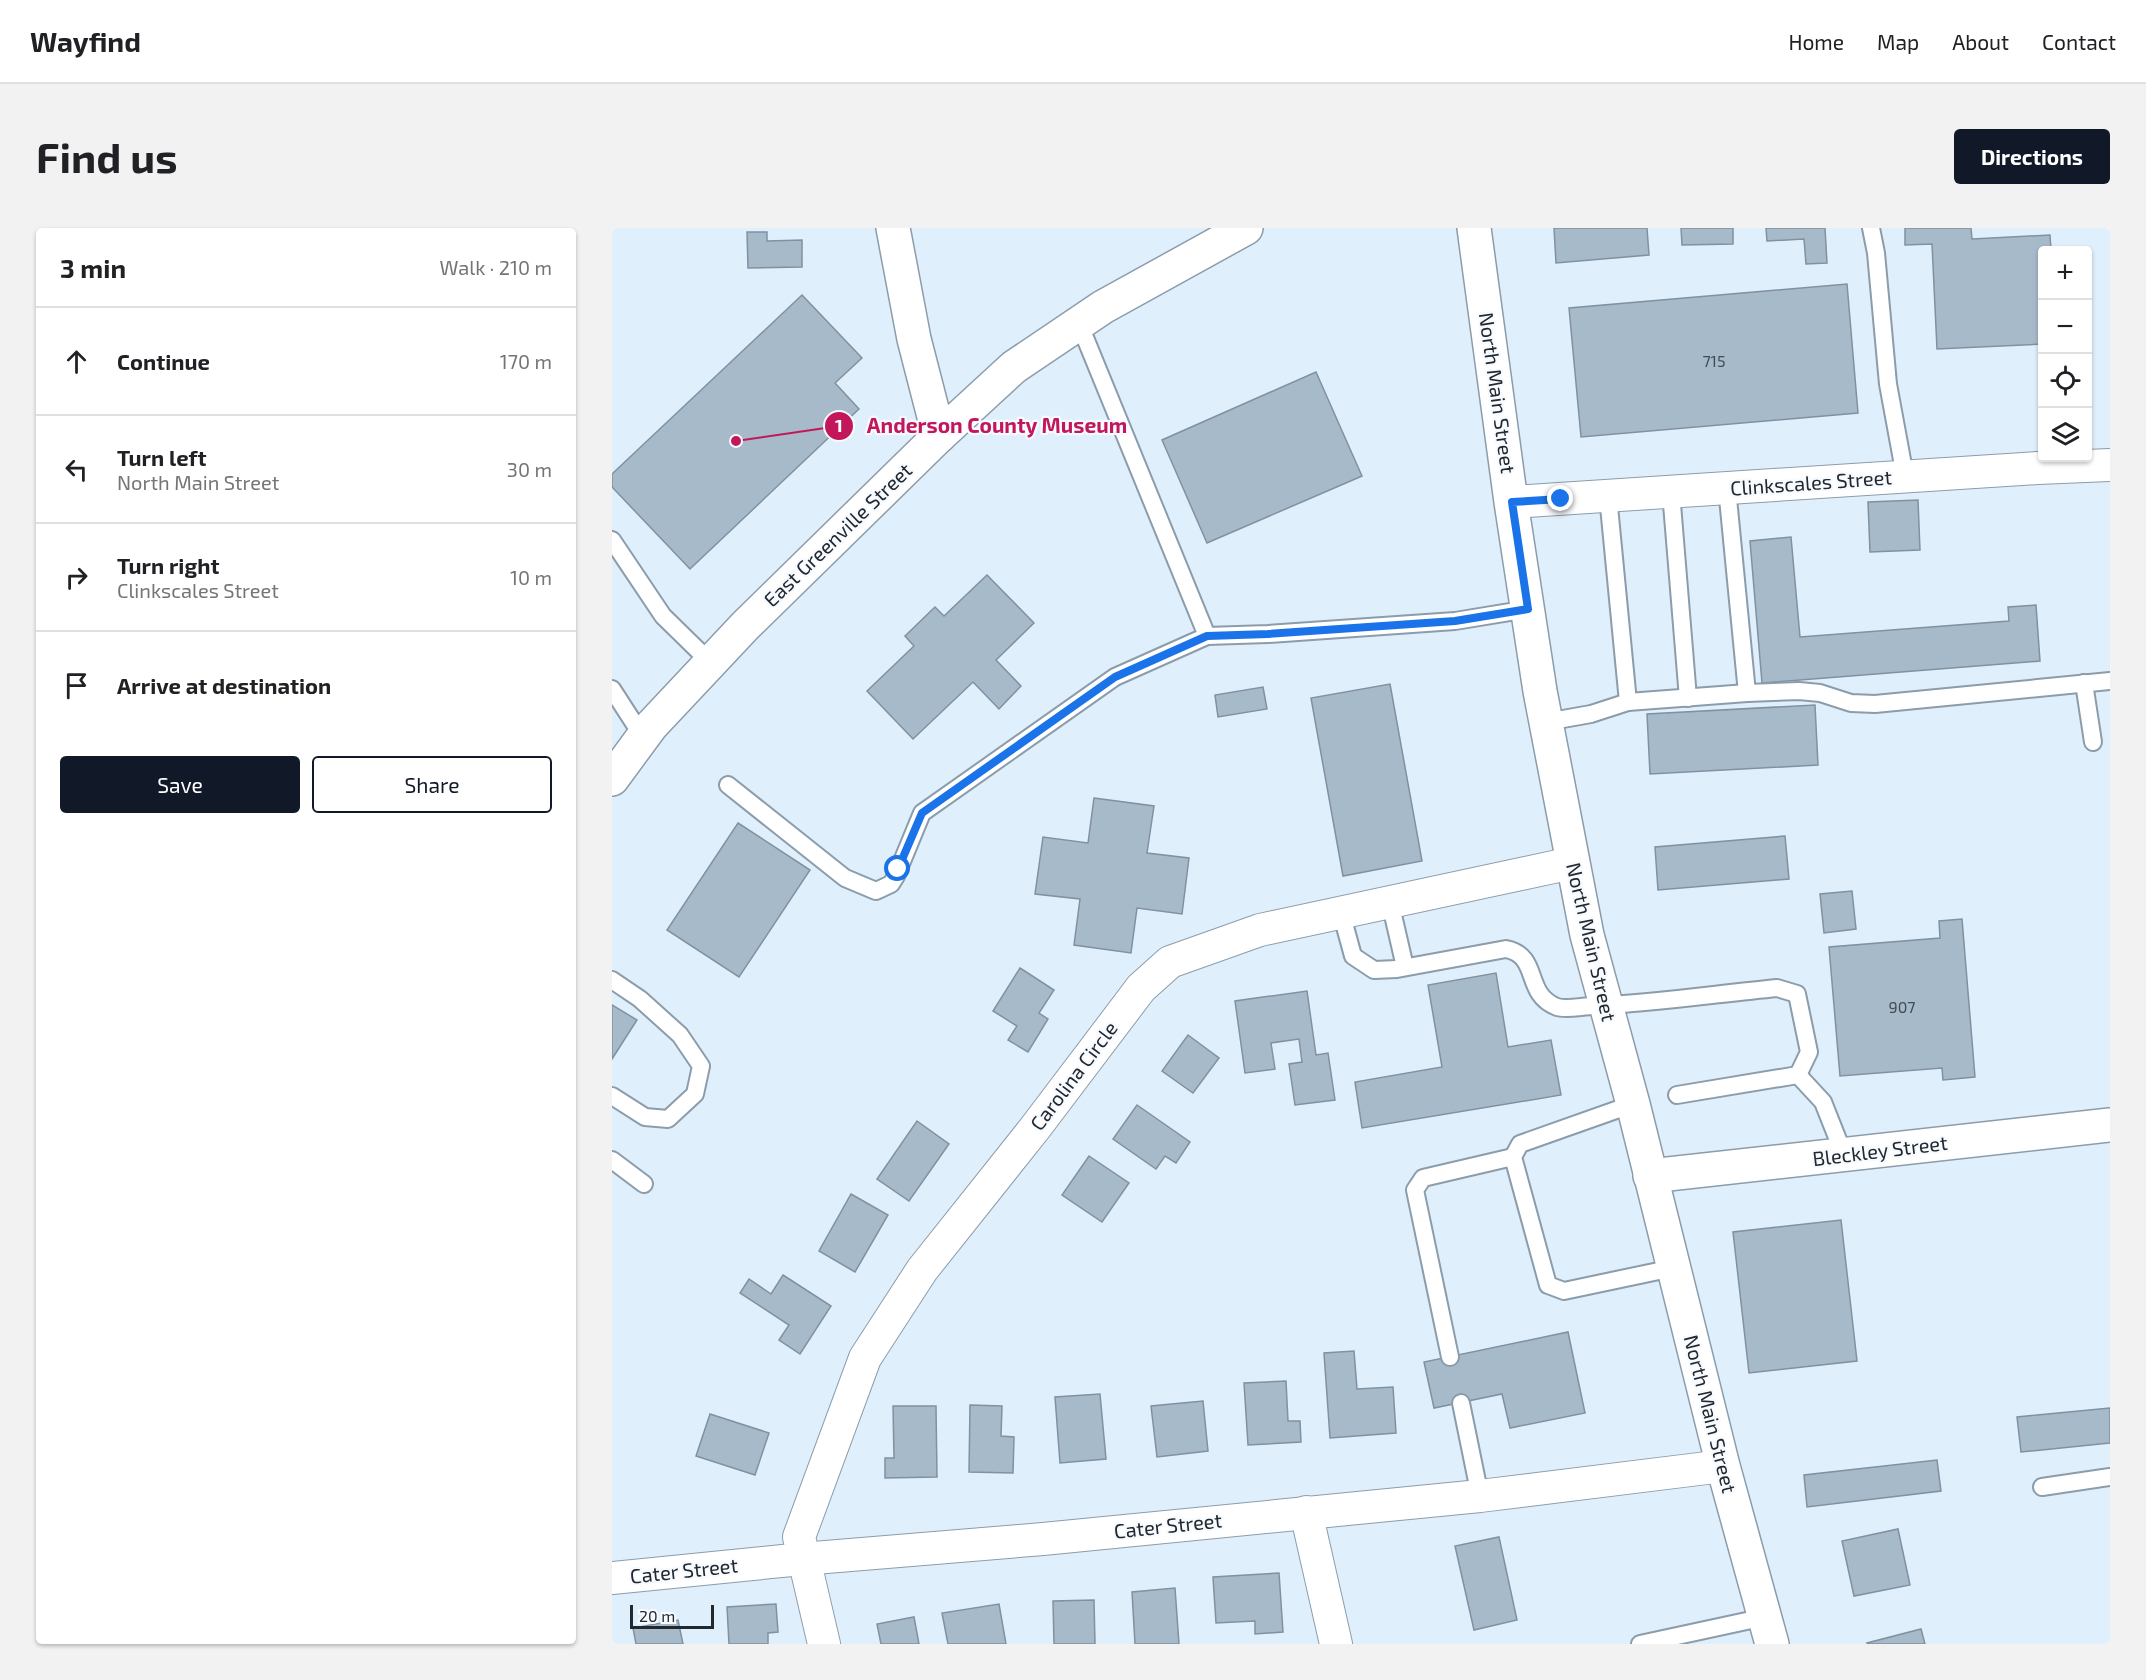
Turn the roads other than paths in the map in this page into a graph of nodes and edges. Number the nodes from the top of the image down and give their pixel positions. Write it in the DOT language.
graph roads {
  1 [pos="893,228"];
  2 [pos="1246,228"];
  3 [pos="1474,228"];
  4 [pos="1871,228"];
  5 [pos="1079,323"];
  6 [pos="939,436"];
  7 [pos="2110,465"];
  8 [pos="1905,477"];
  9 [pos="1727,488"];
  10 [pos="1671,492"];
  11 [pos="1608,496"];
  12 [pos="1512,502"];
  13 [pos="612,540"];
  14 [pos="1528,609"];
  15 [pos="1207,636"];
  16 [pos="710,662"];
  17 [pos="2110,681"];
  18 [pos="2084,683"];
  19 [pos="612,689"];
  20 [pos="1747,693"];
  21 [pos="1688,698"];
  22 [pos="1628,702"];
  23 [pos="1546,722"];
  24 [pos="643,737"];
  25 [pos="2093,742"];
  26 [pos="612,779"];
  27 [pos="728,785"];
  28 [pos="1572,863"];
  29 [pos="1390,902"];
  30 [pos="1341,912"];
  31 [pos="1405,967"];
  32 [pos="612,980"];
  33 [pos="1605,1005"];
  34 [pos="1798,1075"];
  35 [pos="1677,1095"];
  36 [pos="612,1096"];
  37 [pos="1633,1104"];
  38 [pos="2110,1125"];
  39 [pos="1844,1155"];
  40 [pos="1513,1157"];
  41 [pos="612,1160"];
  42 [pos="1650,1176"];
  43 [pos="644,1184"];
  44 [pos="1673,1268"];
  45 [pos="1450,1357"];
  46 [pos="1461,1403"];
  47 [pos="1723,1466"];
  48 [pos="2110,1477"];
  49 [pos="2042,1487"];
  50 [pos="1480,1496"];
  51 [pos="1306,1512"];
  52 [pos="802,1559"];
  53 [pos="612,1578"];
  54 [pos="1768,1630"];
  55 [pos="824,1644"];
  56 [pos="1336,1644"];
  57 [pos="1641,1644"];
  1 -- 6 [label="main road"];
  2 -- 5 [label="main road, East Greenville Street"];
  3 -- 12 [label="main road, North Main Street"];
  4 -- 8 [label="lane"];
  5 -- 6 [label="main road, East Greenville Street"];
  5 -- 15 [label="lane"];
  6 -- 16 [label="main road, East Greenville Street"];
  7 -- 8 [label="street, Clinkscales Street"];
  8 -- 9 [label="street, Clinkscales Street"];
  9 -- 10 [label="street, Clinkscales Street"];
  9 -- 20 [label="lane"];
  10 -- 11 [label="street, Clinkscales Street"];
  10 -- 21 [label="lane"];
  11 -- 12 [label="street, Clinkscales Street"];
  11 -- 22 [label="lane"];
  12 -- 14 [label="main road, North Main Street"];
  13 -- 16 [label="lane"];
  14 -- 15 [label="lane"];
  14 -- 23 [label="main road, North Main Street"];
  15 -- 27 [label="lane"];
  16 -- 24 [label="main road, East Greenville Street"];
  17 -- 18 [label="lane"];
  18 -- 20 [label="lane"];
  18 -- 25 [label="lane"];
  19 -- 24 [label="lane"];
  20 -- 21 [label="lane"];
  21 -- 22 [label="lane"];
  22 -- 23 [label="lane"];
  23 -- 28 [label="main road, North Main Street"];
  24 -- 26 [label="main road, East Greenville Street"];
  28 -- 29 [label="street, Carolina Circle"];
  28 -- 33 [label="main road, North Main Street"];
  29 -- 30 [label="street, Carolina Circle"];
  29 -- 31 [label="lane"];
  30 -- 31 [label="lane"];
  30 -- 52 [label="street, Carolina Circle"];
  31 -- 33 [label="lane"];
  32 -- 36 [label="lane"];
  33 -- 34 [label="lane"];
  33 -- 37 [label="main road, North Main Street"];
  34 -- 35 [label="lane"];
  34 -- 39 [label="lane"];
  37 -- 40 [label="lane"];
  37 -- 42 [label="main road, North Main Street"];
  38 -- 39 [label="main road, Bleckley Street"];
  39 -- 42 [label="main road, Bleckley Street"];
  40 -- 44 [label="lane"];
  40 -- 45 [label="lane"];
  41 -- 43 [label="lane"];
  42 -- 44 [label="main road, North Main Street"];
  44 -- 47 [label="main road, North Main Street"];
  46 -- 50 [label="lane"];
  47 -- 50 [label="street, Cater Street"];
  47 -- 54 [label="main road, North Main Street"];
  48 -- 49 [label="lane"];
  50 -- 51 [label="street, Cater Street"];
  51 -- 52 [label="street, Cater Street"];
  51 -- 56 [label="street"];
  52 -- 53 [label="street, Cater Street"];
  52 -- 55 [label="street, Carolina Circle"];
  54 -- 57 [label="lane"];
}
